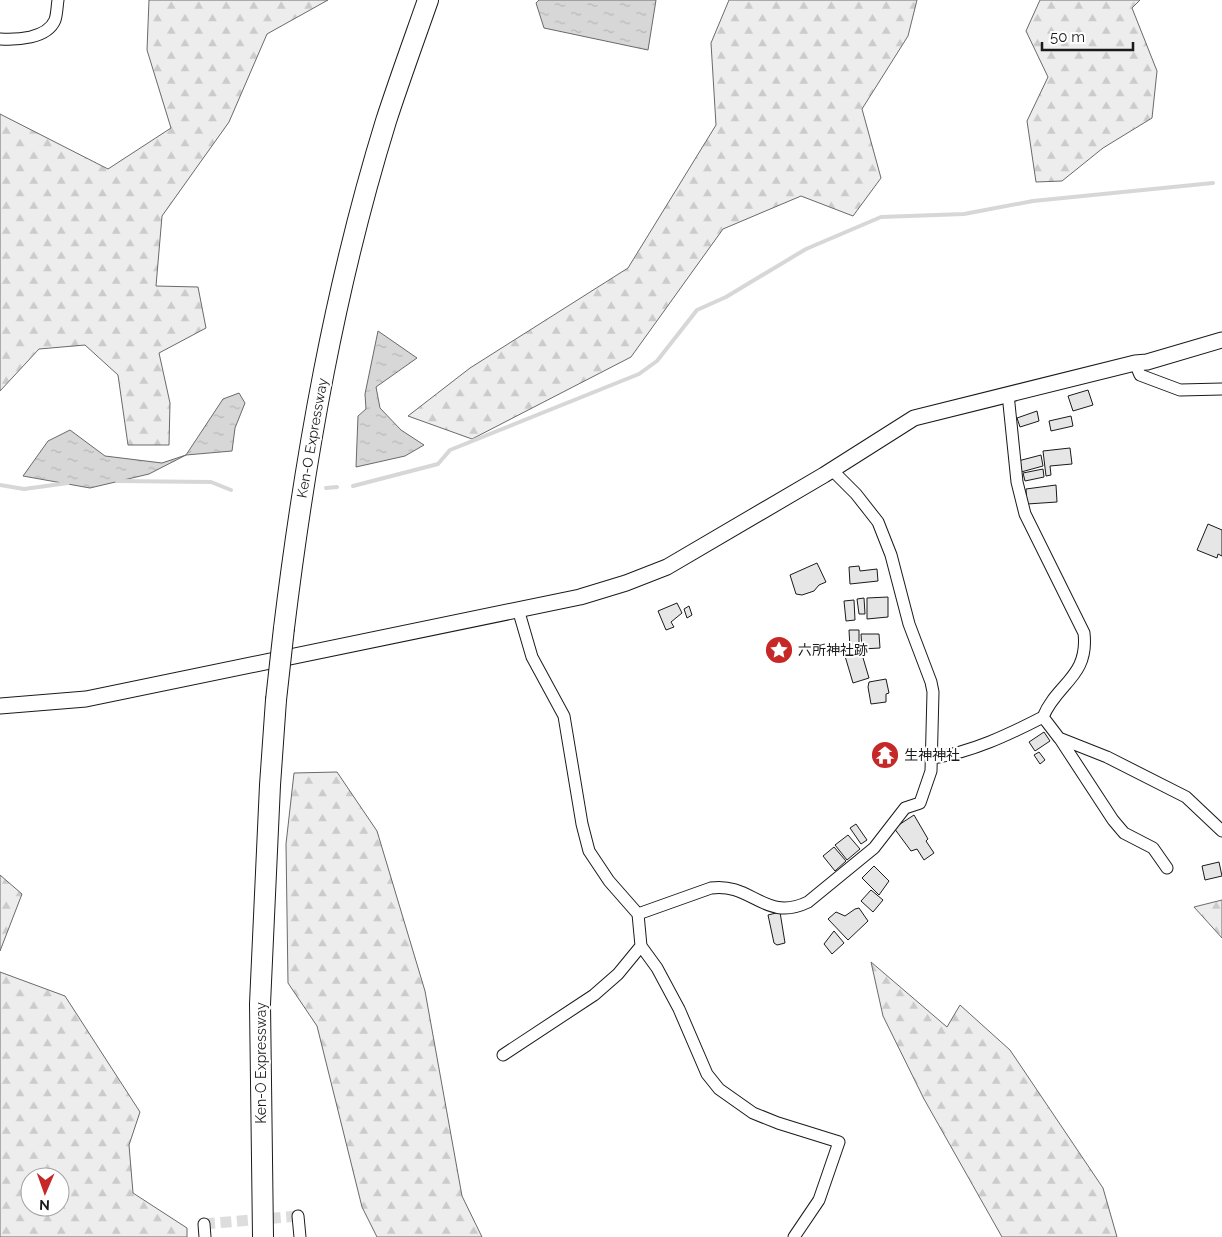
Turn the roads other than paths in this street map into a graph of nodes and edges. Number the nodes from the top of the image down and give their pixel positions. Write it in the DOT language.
graph roads {
  1 [pos="58,0"];
  2 [pos="428,0"];
  3 [pos="0,39"];
  4 [pos="1222,340"];
  5 [pos="1135,363"];
  6 [pos="1222,390"];
  7 [pos="1008,394"];
  8 [pos="832,470"];
  9 [pos="518,610"];
  10 [pos="0,706"];
  11 [pos="1043,717"];
  12 [pos="1059,738"];
  13 [pos="933,758"];
  14 [pos="1222,831"];
  15 [pos="1167,868"];
  16 [pos="264,889"];
  17 [pos="638,914"];
  18 [pos="641,946"];
  19 [pos="260,1004"];
  20 [pos="502,1055"];
  21 [pos="298,1216"];
  22 [pos="204,1224"];
  23 [pos="205,1237"];
  24 [pos="249,1237"];
  25 [pos="262,1237"];
  26 [pos="268,1237"];
  27 [pos="300,1237"];
  28 [pos="794,1237"];
  1 -- 3 [label="street"];
  2 -- 16 [label="highway, Ken-O Expressway, bridge"];
  4 -- 5 [label="street"];
  5 -- 6 [label="street"];
  5 -- 7 [label="street"];
  7 -- 8 [label="street"];
  7 -- 11 [label="street"];
  8 -- 9 [label="street"];
  8 -- 13 [label="street"];
  9 -- 10 [label="street"];
  9 -- 17 [label="street"];
  11 -- 12 [label="street"];
  11 -- 13 [label="street"];
  12 -- 14 [label="street"];
  12 -- 15 [label="street"];
  13 -- 17 [label="street"];
  16 -- 19 [label="highway, Ken-O Expressway"];
  16 -- 26 [label="highway, Ken-O Expressway"];
  17 -- 18 [label="street"];
  18 -- 20 [label="street"];
  18 -- 28 [label="street"];
  19 -- 24 [label="highway"];
  19 -- 25 [label="highway, Ken-O Expressway"];
  21 -- 27 [label="street"];
  22 -- 23 [label="street"];
}
